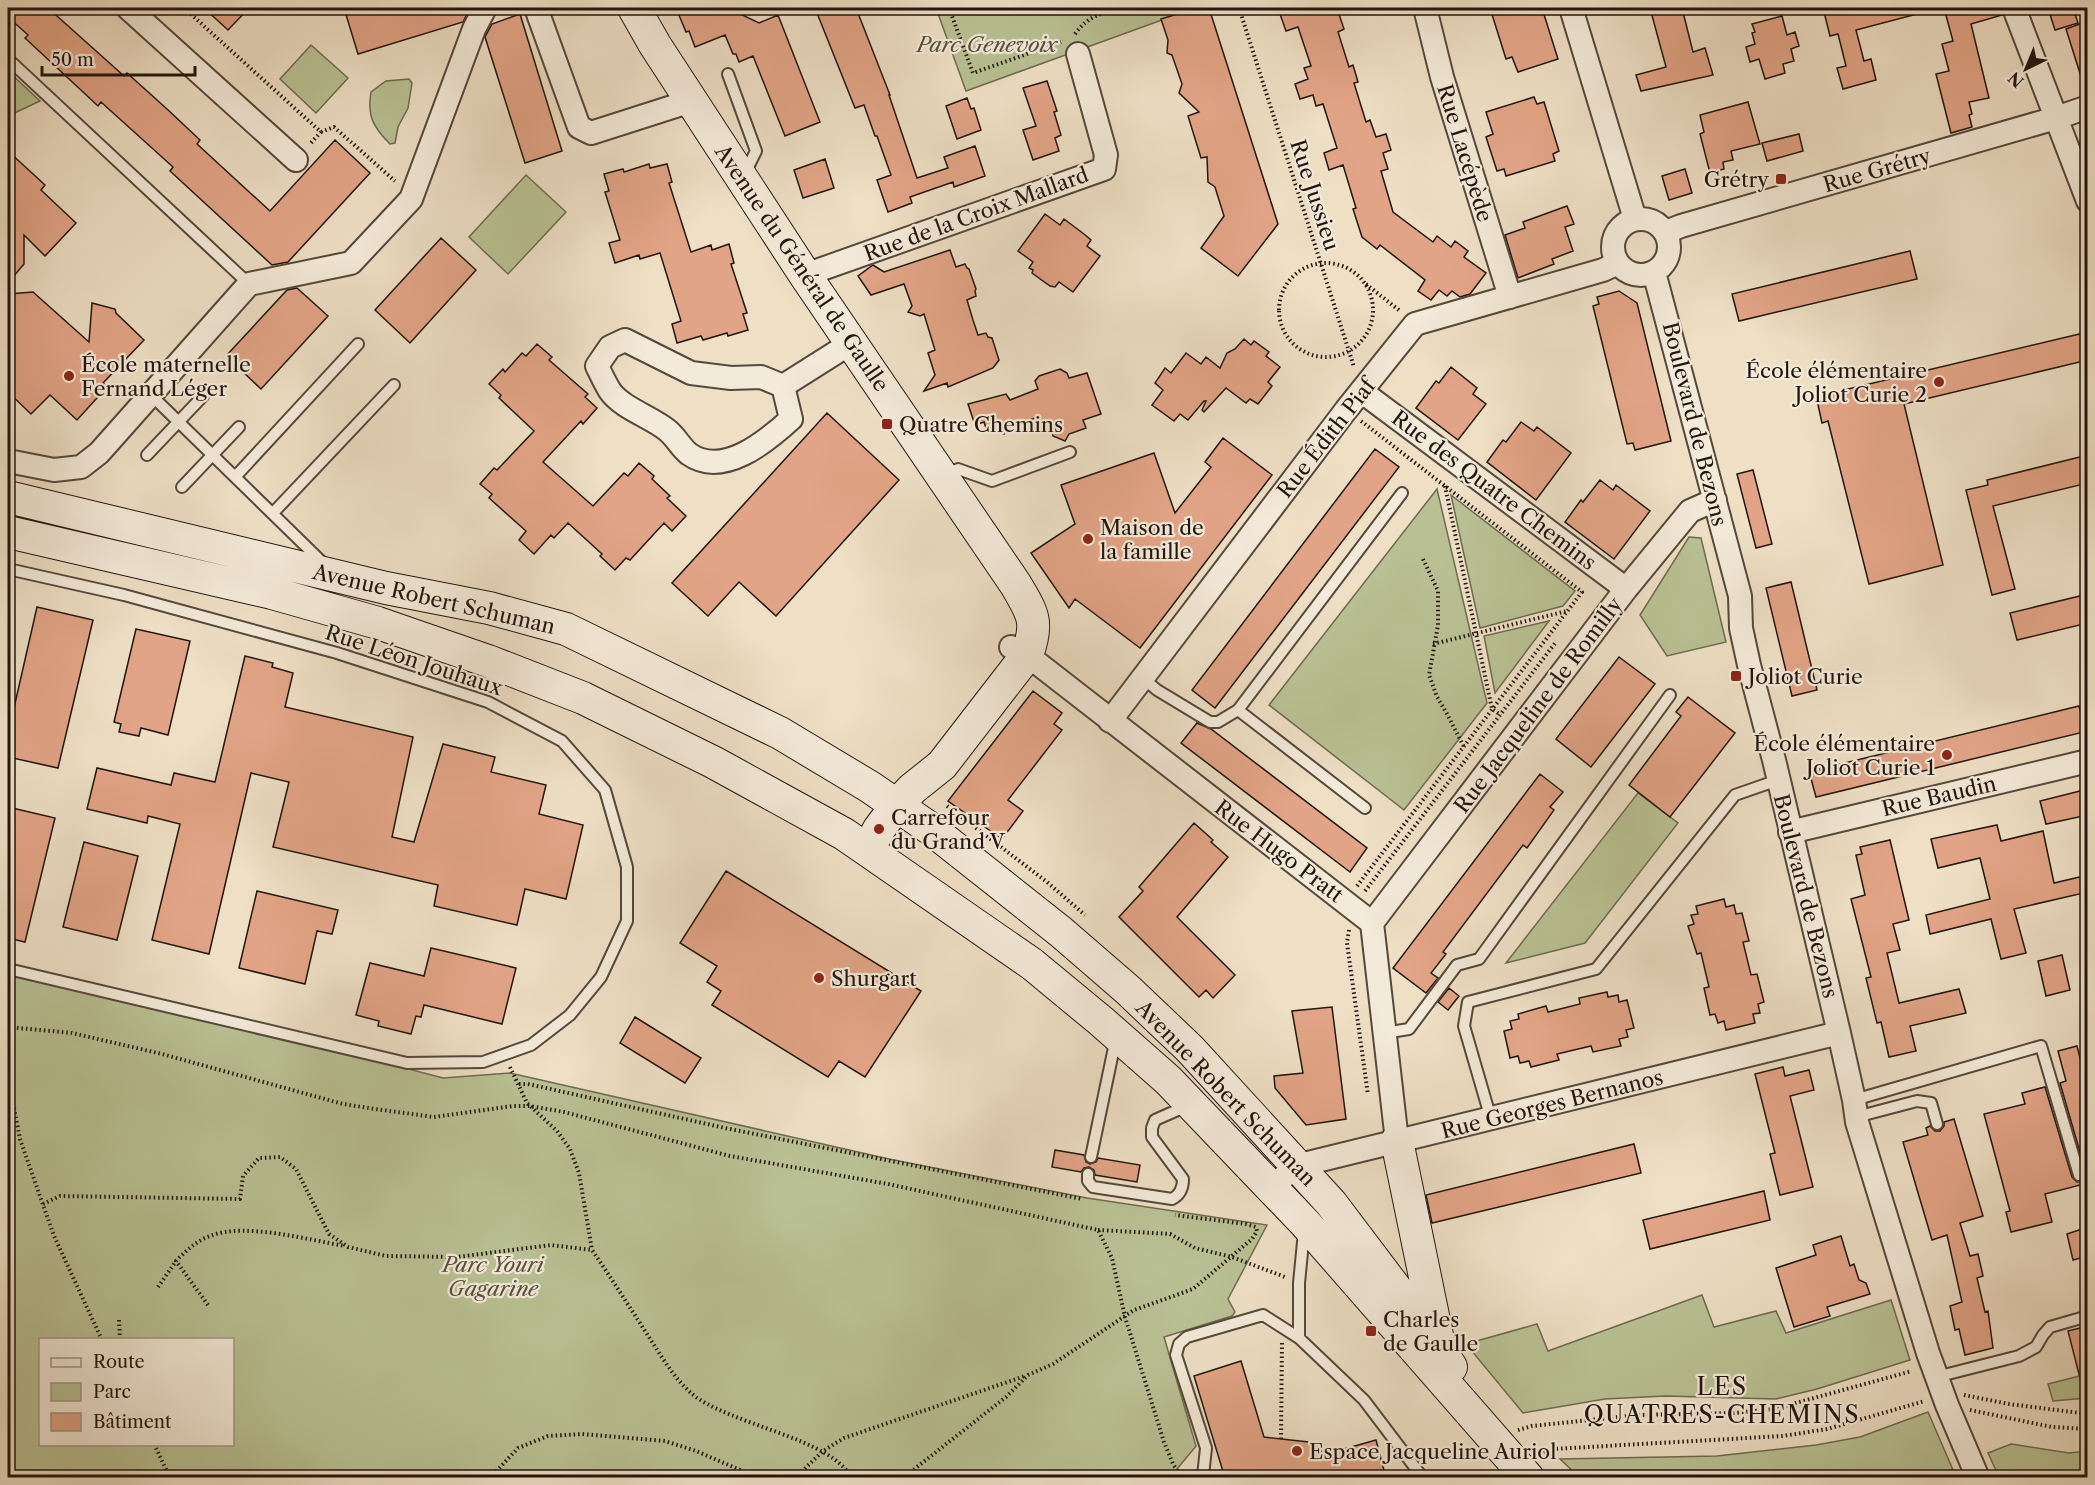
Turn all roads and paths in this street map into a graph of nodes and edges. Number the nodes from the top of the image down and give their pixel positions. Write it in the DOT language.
graph roads {
  1 [pos="128,8"];
  2 [pos="184,8"];
  3 [pos="485,8"];
  4 [pos="536,8"];
  5 [pos="634,8"];
  6 [pos="949,8"];
  7 [pos="1120,8"];
  8 [pos="1239,8"];
  9 [pos="1425,8"];
  10 [pos="1571,8"];
  11 [pos="2014,8"];
  12 [pos="1078,54"];
  13 [pos="8,59"];
  14 [pos="728,74"];
  15 [pos="691,101"];
  16 [pos="2088,107"];
  17 [pos="2056,118"];
  18 [pos="321,132"];
  19 [pos="296,160"];
  20 [pos="742,178"];
  21 [pos="412,197"];
  22 [pos="2088,201"];
  23 [pos="1635,219"];
  24 [pos="1666,232"];
  25 [pos="1320,262"];
  26 [pos="1618,263"];
  27 [pos="1654,272"];
  28 [pos="805,275"];
  29 [pos="1364,281"];
  30 [pos="249,284"];
  31 [pos="1510,297"];
  32 [pos="1415,324"];
  33 [pos="851,343"];
  34 [pos="358,344"];
  35 [pos="1349,351"];
  36 [pos="394,384"];
  37 [pos="783,386"];
  38 [pos="1361,391"];
  39 [pos="151,395"];
  40 [pos="203,396"];
  41 [pos="1346,410"];
  42 [pos="178,422"];
  43 [pos="239,427"];
  44 [pos="1436,447"];
  45 [pos="1070,452"];
  46 [pos="147,455"];
  47 [pos="213,455"];
  48 [pos="8,461"];
  49 [pos="235,477"];
  50 [pos="942,478"];
  51 [pos="1444,485"];
  52 [pos="182,487"];
  53 [pos="1402,493"];
  54 [pos="8,497"];
  55 [pos="1715,500"];
  56 [pos="273,513"];
  57 [pos="8,532"];
  58 [pos="1423,559"];
  59 [pos="8,569"];
  60 [pos="337,576"];
  61 [pos="1626,589"];
  62 [pos="1568,611"];
  63 [pos="1476,633"];
  64 [pos="1563,633"];
  65 [pos="1433,644"];
  66 [pos="1019,651"];
  67 [pos="1143,678"];
  68 [pos="1670,695"];
  69 [pos="1492,709"];
  70 [pos="1238,710"];
  71 [pos="1500,715"];
  72 [pos="1110,721"];
  73 [pos="1519,730"];
  74 [pos="1464,747"];
  75 [pos="2088,761"];
  76 [pos="1778,780"];
  77 [pos="1365,808"];
  78 [pos="889,818"];
  79 [pos="1790,832"];
  80 [pos="1345,901"];
  81 [pos="1378,915"];
  82 [pos="8,969"];
  83 [pos="8,1027"];
  84 [pos="1384,1033"];
  85 [pos="1839,1033"];
  86 [pos="1116,1035"];
  87 [pos="504,1055"];
  88 [pos="8,1077"];
  89 [pos="519,1084"];
  90 [pos="1191,1104"];
  91 [pos="530,1106"];
  92 [pos="1855,1108"];
  93 [pos="1491,1119"];
  94 [pos="1937,1124"];
  95 [pos="1397,1141"];
  96 [pos="1091,1157"];
  97 [pos="1296,1166"];
  98 [pos="1088,1174"];
  99 [pos="2079,1175"];
  100 [pos="1272,1187"];
  101 [pos="1086,1200"];
  102 [pos="43,1204"];
  103 [pos="1166,1214"];
  104 [pos="1305,1222"];
  105 [pos="1098,1230"];
  106 [pos="348,1247"];
  107 [pos="592,1250"];
  108 [pos="1232,1257"];
  109 [pos="176,1261"];
  110 [pos="1299,1283"];
  111 [pos="158,1287"];
  112 [pos="207,1305"];
  113 [pos="2088,1316"];
  114 [pos="1125,1317"];
  115 [pos="119,1320"];
  116 [pos="1282,1327"];
  117 [pos="101,1338"];
  118 [pos="120,1338"];
  119 [pos="1299,1338"];
  120 [pos="1439,1347"];
  121 [pos="1028,1375"];
  122 [pos="1936,1377"];
  123 [pos="1947,1405"];
  124 [pos="2088,1414"];
  125 [pos="2088,1429"];
  126 [pos="1493,1437"];
  127 [pos="1281,1439"];
  128 [pos="155,1446"];
  129 [pos="823,1451"];
  130 [pos="1523,1472"];
  131 [pos="1970,1475"];
  132 [pos="1203,1476"];
  133 [pos="170,1478"];
  134 [pos="490,1478"];
  135 [pos="768,1478"];
  136 [pos="795,1478"];
  137 [pos="851,1478"];
  138 [pos="903,1478"];
  139 [pos="1182,1478"];
  140 [pos="1423,1478"];
  1 -- 19 [label="street"];
  2 -- 18 [label="path"];
  3 -- 21 [label="street"];
  4 -- 15 [label="street"];
  5 -- 15 [label="main road, Avenue du Général de Gaulle"];
  6 -- 7 [label="path"];
  8 -- 25 [label="path, Rue Jussieu"];
  9 -- 31 [label="street, Rue Lacépède"];
  10 -- 23 [label="street"];
  11 -- 17 [label="street"];
  12 -- 28 [label="street, Rue de la Croix Mallard"];
  13 -- 30 [label="lane"];
  14 -- 20 [label="lane"];
  15 -- 20 [label="main road, Avenue du Général de Gaulle"];
  16 -- 17 [label="street, Rue Grétry"];
  17 -- 22 [label="street"];
  17 -- 24 [label="street, Rue Grétry"];
  18 -- 19 [label="path"];
  18 -- 21 [label="path"];
  20 -- 28 [label="main road, Avenue du Général de Gaulle"];
  21 -- 30 [label="street"];
  23 -- 24 [label="street"];
  23 -- 26 [label="street"];
  24 -- 27 [label="street"];
  25 -- 29 [label="path"];
  25 -- 35 [label="path, Rue Jussieu"];
  25 -- 35 [label="path"];
  26 -- 27 [label="street"];
  26 -- 31 [label="street"];
  27 -- 55 [label="street, Boulevard de Bezons"];
  28 -- 33 [label="main road, Avenue du Général de Gaulle"];
  29 -- 32 [label="path"];
  29 -- 35 [label="path"];
  30 -- 39 [label="street"];
  31 -- 32 [label="street"];
  32 -- 38 [label="street, Rue Édith Piaf"];
  33 -- 37 [label="street"];
  33 -- 50 [label="main road, Avenue du Général de Gaulle"];
  34 -- 49 [label="lane"];
  35 -- 38 [label="path, Rue Jussieu"];
  36 -- 56 [label="lane"];
  37 -- 37 [label="street"];
  38 -- 41 [label="street, Rue Édith Piaf"];
  38 -- 44 [label="street, Rue des Quatre Chemins"];
  39 -- 42 [label="lane"];
  39 -- 48 [label="street"];
  40 -- 42 [label="lane"];
  41 -- 51 [label="path"];
  41 -- 67 [label="street, Rue Édith Piaf"];
  42 -- 46 [label="lane"];
  42 -- 47 [label="lane"];
  43 -- 47 [label="lane"];
  44 -- 51 [label="path"];
  44 -- 61 [label="street, Rue des Quatre Chemins"];
  45 -- 50 [label="lane"];
  47 -- 49 [label="lane"];
  47 -- 52 [label="lane"];
  49 -- 56 [label="lane"];
  50 -- 66 [label="main road, Avenue du Général de Gaulle"];
  51 -- 62 [label="path"];
  51 -- 63 [label="path"];
  53 -- 70 [label="lane"];
  54 -- 60 [label="main road, Avenue Robert Schuman"];
  55 -- 61 [label="street, Rue Jacqueline de Romilly"];
  55 -- 76 [label="street, Boulevard de Bezons"];
  56 -- 60 [label="lane"];
  57 -- 78 [label="main road, Avenue Robert Schuman"];
  58 -- 65 [label="path"];
  59 -- 87 [label="lane, Rue Léon Jouhaux"];
  60 -- 78 [label="main road, Avenue Robert Schuman"];
  61 -- 73 [label="street, Rue Jacqueline de Romilly"];
  62 -- 63 [label="path"];
  62 -- 69 [label="path"];
  63 -- 65 [label="path"];
  63 -- 69 [label="path"];
  64 -- 71 [label="path"];
  65 -- 74 [label="path"];
  66 -- 72 [label="street, Rue Hugo Pratt"];
  66 -- 78 [label="main road, Avenue du Général de Gaulle"];
  67 -- 70 [label="lane"];
  67 -- 72 [label="street, Rue Édith Piaf"];
  68 -- 84 [label="lane"];
  69 -- 71 [label="path"];
  69 -- 74 [label="path"];
  70 -- 77 [label="lane"];
  71 -- 73 [label="path"];
  71 -- 81 [label="path"];
  72 -- 80 [label="street, Rue Hugo Pratt"];
  73 -- 81 [label="street, Rue Jacqueline de Romilly"];
  74 -- 80 [label="path"];
  75 -- 79 [label="street, Rue Baudin"];
  76 -- 79 [label="street, Boulevard de Bezons"];
  76 -- 93 [label="lane"];
  78 -- 86 [label="main road, Avenue Robert Schuman"];
  78 -- 97 [label="main road, Avenue Robert Schuman"];
  79 -- 85 [label="street, Boulevard de Bezons"];
  80 -- 81 [label="street, Rue Hugo Pratt"];
  81 -- 84 [label="street"];
  82 -- 87 [label="lane, Rue Léon Jouhaux"];
  83 -- 91 [label="path"];
  84 -- 95 [label="street"];
  85 -- 92 [label="street, Boulevard de Bezons"];
  85 -- 93 [label="street, Rue Georges Bernanos"];
  86 -- 90 [label="main road, Avenue Robert Schuman"];
  86 -- 96 [label="lane"];
  87 -- 89 [label="path"];
  88 -- 102 [label="path"];
  89 -- 91 [label="path"];
  89 -- 101 [label="path"];
  90 -- 98 [label="lane"];
  90 -- 100 [label="main road, Avenue Robert Schuman"];
  91 -- 105 [label="path"];
  91 -- 107 [label="path"];
  92 -- 94 [label="lane"];
  92 -- 99 [label="lane"];
  92 -- 122 [label="street, Boulevard de Bezons"];
  93 -- 95 [label="street, Rue Georges Bernanos"];
  95 -- 97 [label="street, Rue Georges Bernanos"];
  95 -- 120 [label="main road"];
  97 -- 100 [label="street, Rue Georges Bernanos"];
  97 -- 120 [label="main road, Avenue Robert Schuman"];
  100 -- 104 [label="main road, Avenue Robert Schuman"];
  102 -- 106 [label="path"];
  102 -- 117 [label="path"];
  103 -- 108 [label="path"];
  104 -- 110 [label="lane"];
  104 -- 126 [label="main road, Avenue Robert Schuman"];
  105 -- 108 [label="path"];
  105 -- 114 [label="path"];
  106 -- 107 [label="path"];
  106 -- 109 [label="path"];
  107 -- 129 [label="path"];
  108 -- 110 [label="path"];
  108 -- 114 [label="path"];
  109 -- 111 [label="path"];
  109 -- 112 [label="path"];
  110 -- 119 [label="lane"];
  113 -- 122 [label="lane"];
  114 -- 121 [label="path"];
  114 -- 139 [label="path"];
  115 -- 118 [label="path"];
  116 -- 119 [label="lane"];
  116 -- 127 [label="path"];
  116 -- 132 [label="lane"];
  119 -- 140 [label="lane"];
  120 -- 126 [label="main road, Avenue Robert Schuman"];
  121 -- 129 [label="path"];
  121 -- 138 [label="path"];
  122 -- 123 [label="street, Boulevard de Bezons"];
  122 -- 124 [label="path"];
  122 -- 126 [label="path"];
  123 -- 125 [label="path"];
  123 -- 130 [label="path"];
  123 -- 131 [label="street, Boulevard de Bezons"];
  126 -- 130 [label="main road, Avenue Robert Schuman"];
  128 -- 133 [label="path"];
  129 -- 136 [label="path"];
  129 -- 137 [label="path"];
  134 -- 135 [label="path"];
}
